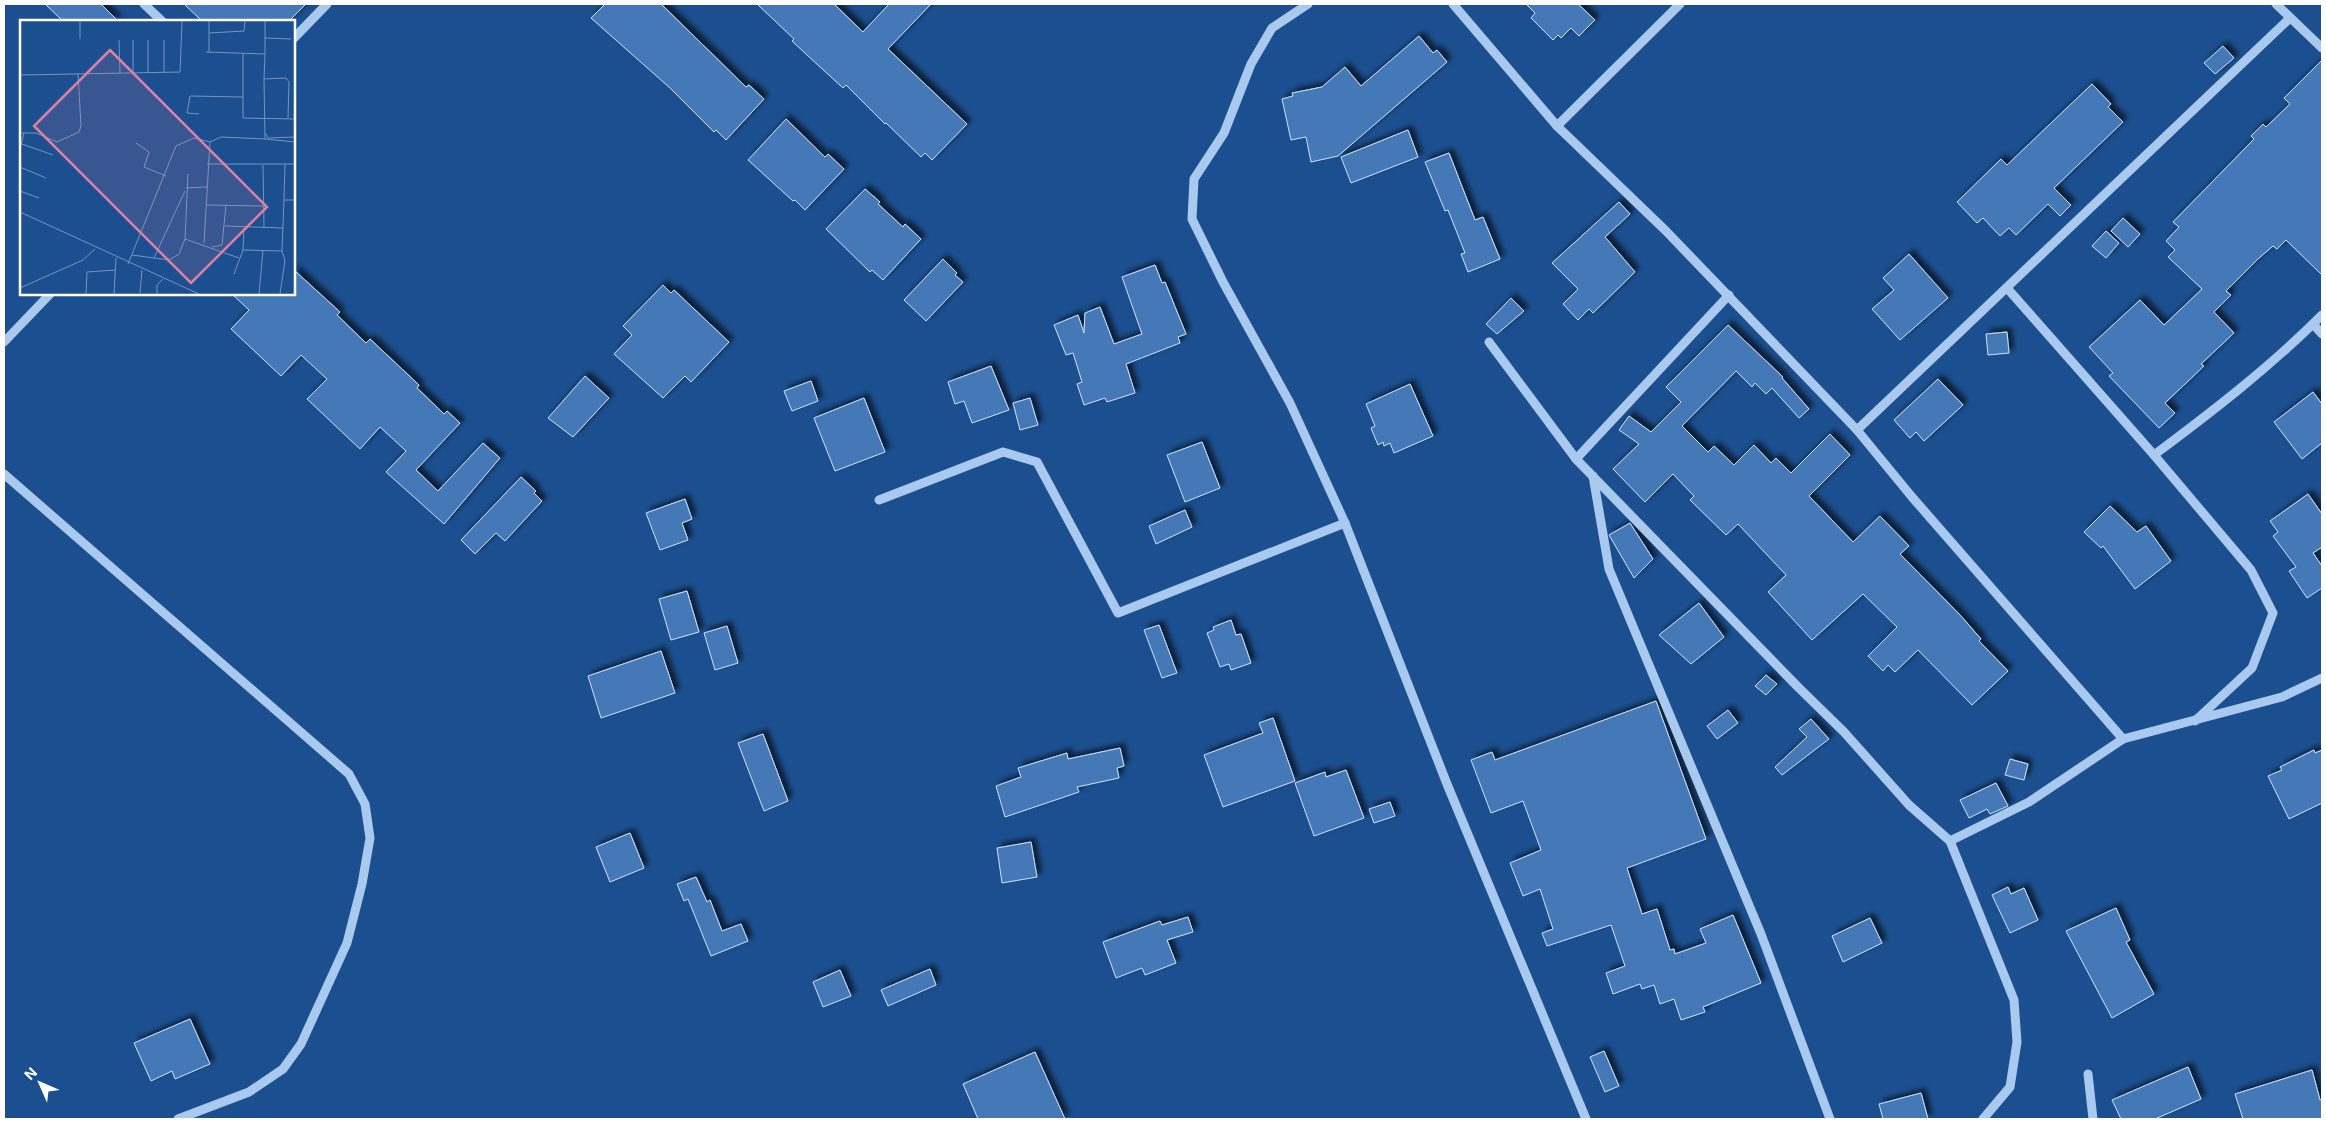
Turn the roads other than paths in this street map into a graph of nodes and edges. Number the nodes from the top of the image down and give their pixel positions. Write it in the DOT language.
graph roads {
  1 [pos="144,4"];
  2 [pos="327,4"];
  3 [pos="1308,4"];
  4 [pos="1453,4"];
  5 [pos="1680,4"];
  6 [pos="2276,4"];
  7 [pos="2290,18"];
  8 [pos="161,20"];
  9 [pos="295,37"];
  10 [pos="2322,48"];
  11 [pos="1557,126"];
  12 [pos="2007,288"];
  13 [pos="49,295"];
  14 [pos="1729,296"];
  15 [pos="2322,316"];
  16 [pos="2313,324"];
  17 [pos="2322,334"];
  18 [pos="4,342"];
  19 [pos="1489,342"];
  20 [pos="1857,430"];
  21 [pos="2154,455"];
  22 [pos="1576,459"];
  23 [pos="4,474"];
  24 [pos="1593,476"];
  25 [pos="879,500"];
  26 [pos="1345,523"];
  27 [pos="2322,678"];
  28 [pos="2195,721"];
  29 [pos="2123,739"];
  30 [pos="1950,842"];
  31 [pos="2088,1074"];
  32 [pos="178,1119"];
  33 [pos="1586,1119"];
  34 [pos="1830,1119"];
  35 [pos="1983,1119"];
  36 [pos="2093,1119"];
  1 -- 8 [label="street"];
  2 -- 9 [label="street"];
  3 -- 26 [label="street"];
  4 -- 11 [label="street"];
  5 -- 11 [label="street"];
  6 -- 7 [label="street"];
  7 -- 10 [label="street"];
  7 -- 12 [label="street"];
  11 -- 14 [label="street"];
  12 -- 20 [label="street"];
  12 -- 21 [label="street"];
  13 -- 18 [label="street"];
  14 -- 20 [label="street"];
  14 -- 22 [label="street"];
  15 -- 16 [label="street"];
  16 -- 17 [label="street"];
  16 -- 21 [label="street"];
  19 -- 22 [label="street"];
  20 -- 29 [label="street"];
  21 -- 28 [label="street"];
  22 -- 24 [label="street"];
  23 -- 32 [label="street"];
  24 -- 30 [label="street"];
  24 -- 34 [label="street"];
  25 -- 26 [label="street"];
  26 -- 33 [label="street"];
  27 -- 28 [label="street"];
  28 -- 29 [label="street"];
  29 -- 30 [label="street"];
  30 -- 35 [label="street"];
  31 -- 36 [label="street"];
}
